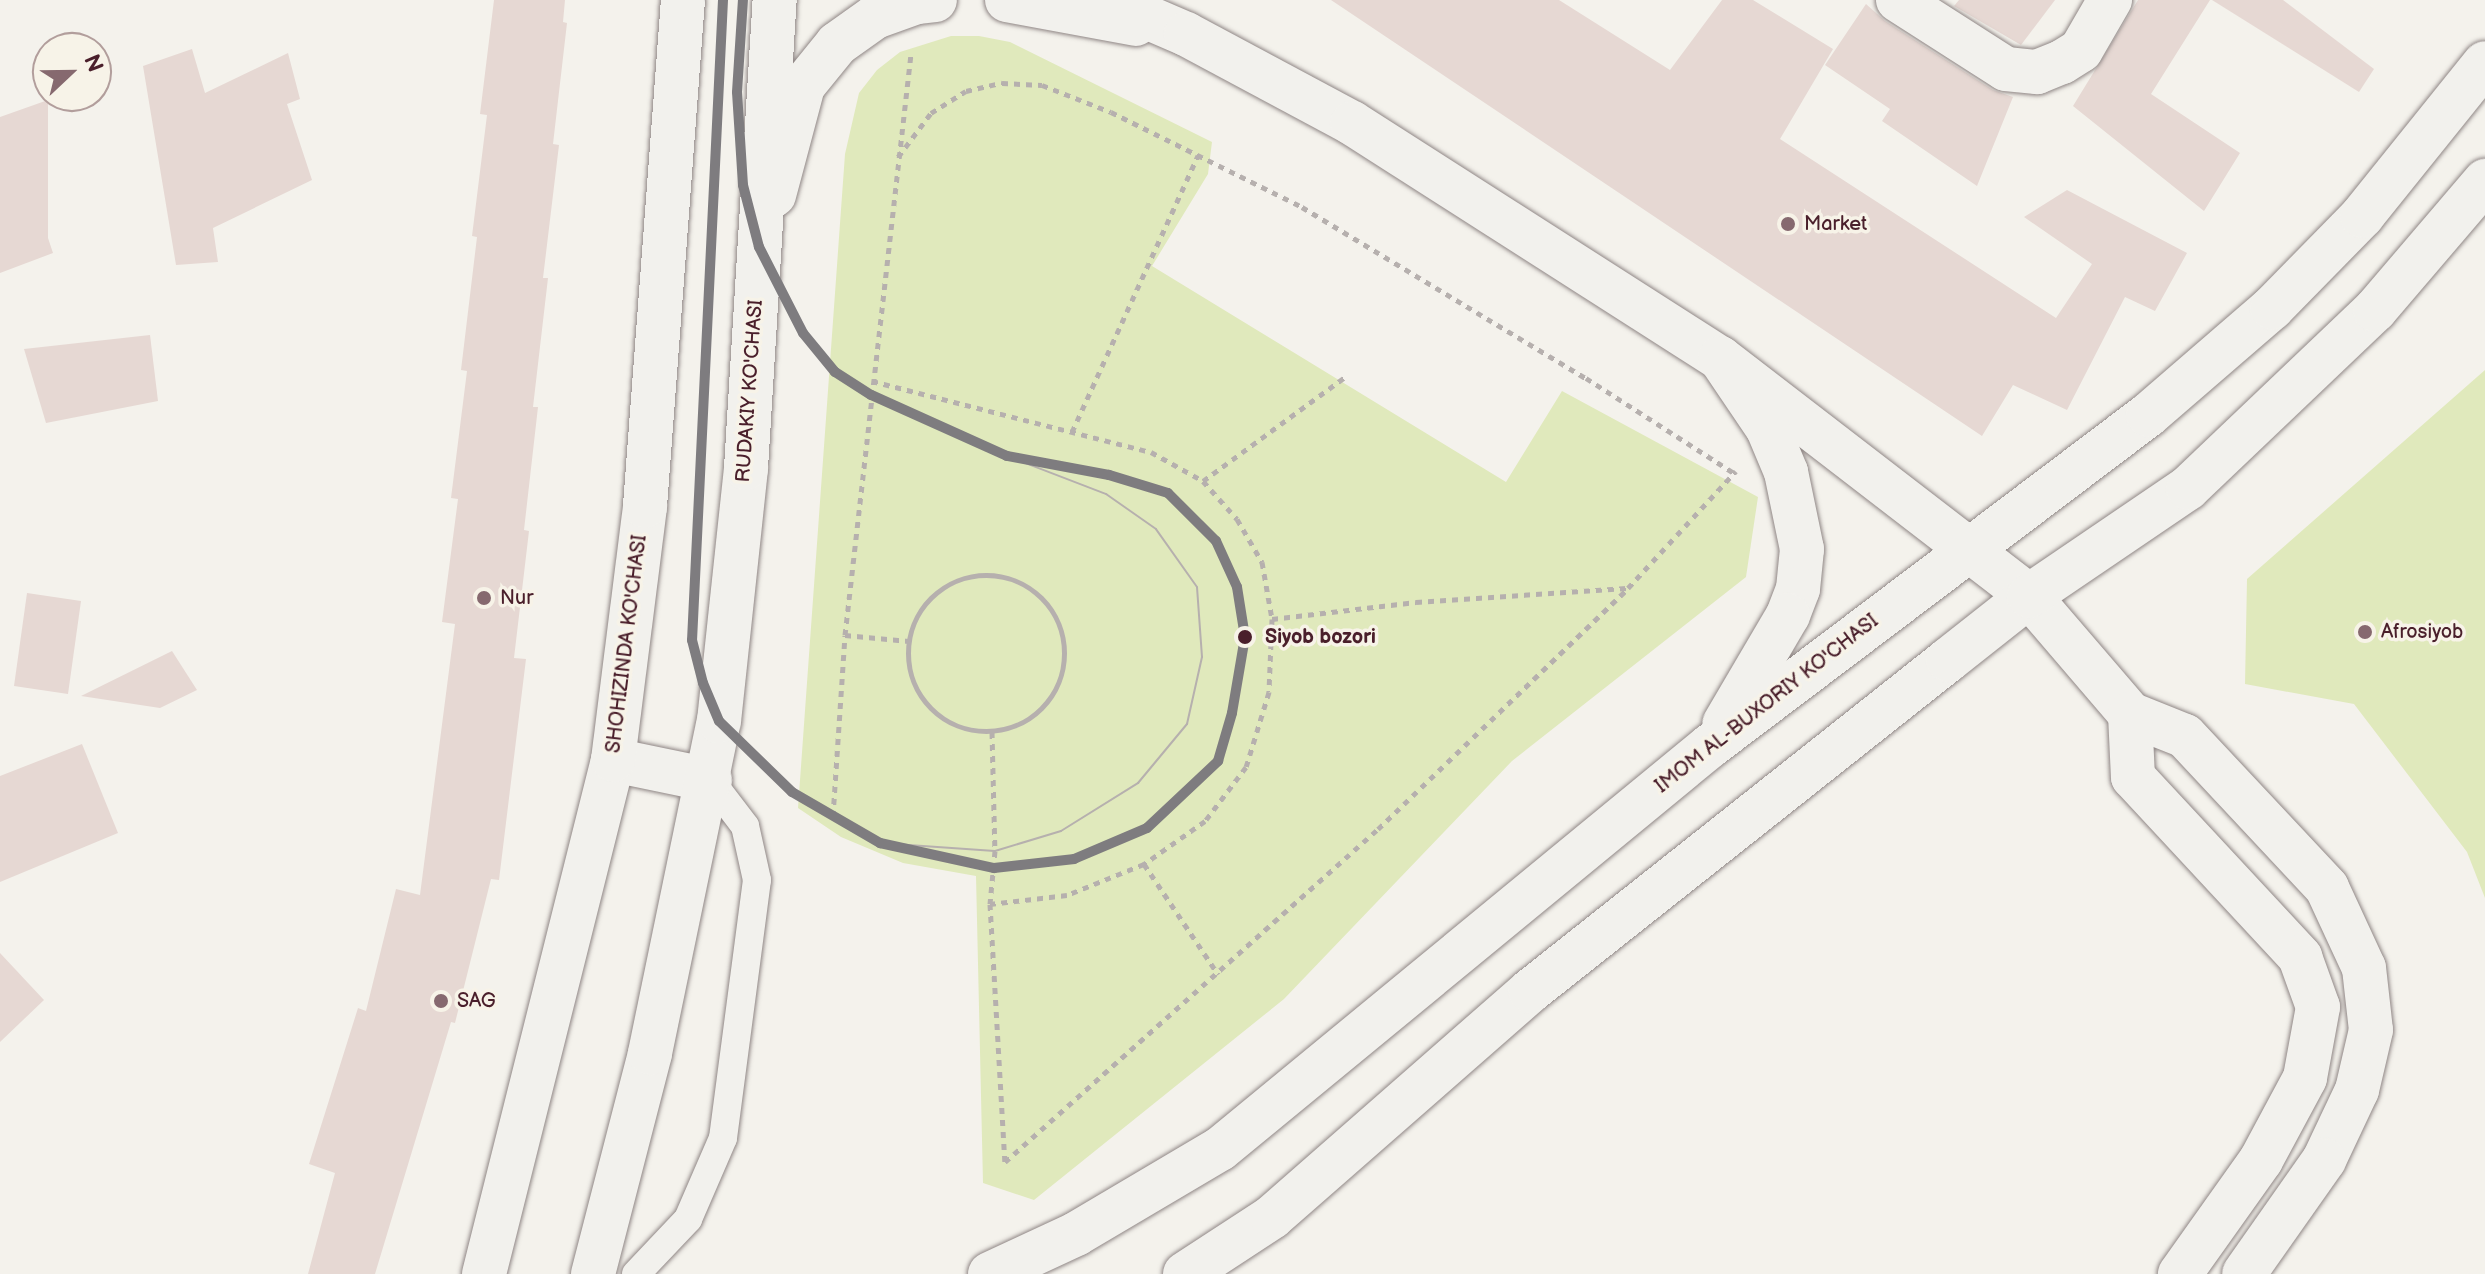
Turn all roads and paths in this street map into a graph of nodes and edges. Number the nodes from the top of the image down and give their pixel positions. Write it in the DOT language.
graph roads {
  1 [pos="683,0"];
  2 [pos="775,0"];
  3 [pos="1007,0"];
  4 [pos="1107,0"];
  5 [pos="1898,0"];
  6 [pos="2110,0"];
  7 [pos="926,1"];
  8 [pos="1186,34"];
  9 [pos="2485,63"];
  10 [pos="1198,155"];
  11 [pos="898,157"];
  12 [pos="2485,181"];
  13 [pos="759,247"];
  14 [pos="1720,358"];
  15 [pos="1345,377"];
  16 [pos="872,381"];
  17 [pos="1768,429"];
  18 [pos="1072,432"];
  19 [pos="1735,474"];
  20 [pos="1203,481"];
  21 [pos="1966,551"];
  22 [pos="1628,588"];
  23 [pos="2029,596"];
  24 [pos="1272,619"];
  25 [pos="845,635"];
  26 [pos="909,641"];
  27 [pos="2130,714"];
  28 [pos="992,732"];
  29 [pos="1710,746"];
  30 [pos="613,760"];
  31 [pos="710,780"];
  32 [pos="833,816"];
  33 [pos="1144,864"];
  34 [pos="990,904"];
  35 [pos="1218,974"];
  36 [pos="484,1274"];
  37 [pos="593,1274"];
  38 [pos="636,1274"];
  39 [pos="990,1274"];
  40 [pos="1185,1274"];
  41 [pos="2180,1274"];
  42 [pos="2244,1274"];
  1 -- 30 [label="main road, SHOHIZINDA KO'CHASI"];
  2 -- 13 [label="main road, RUDAKIY KO'CHASI"];
  3 -- 8 [label="main road"];
  4 -- 8 [label="main road"];
  5 -- 6 [label="main road"];
  7 -- 11 [label="path"];
  7 -- 13 [label="main road"];
  8 -- 14 [label="main road"];
  9 -- 21 [label="main road, IMOM AL-BUXORIY KO'CHASI"];
  10 -- 11 [label="path"];
  10 -- 18 [label="path"];
  10 -- 19 [label="path"];
  11 -- 16 [label="path"];
  12 -- 23 [label="main road"];
  13 -- 31 [label="main road, RUDAKIY KO'CHASI"];
  14 -- 17 [label="main road"];
  14 -- 21 [label="main road"];
  15 -- 20 [label="path"];
  16 -- 18 [label="path"];
  16 -- 25 [label="path"];
  17 -- 19 [label="path"];
  17 -- 29 [label="main road"];
  18 -- 20 [label="path"];
  19 -- 22 [label="path"];
  20 -- 24 [label="path"];
  21 -- 23 [label="main road"];
  21 -- 29 [label="main road, IMOM AL-BUXORIY KO'CHASI"];
  22 -- 24 [label="path"];
  22 -- 35 [label="path"];
  23 -- 27 [label="main road"];
  23 -- 40 [label="main road"];
  24 -- 33 [label="path"];
  25 -- 26 [label="path"];
  25 -- 32 [label="path"];
  26 -- 28 [label="path"];
  26 -- 28 [label="path"];
  27 -- 41 [label="main road"];
  27 -- 42 [label="main road"];
  28 -- 34 [label="path"];
  29 -- 39 [label="main road, IMOM AL-BUXORIY KO'CHASI"];
  30 -- 31 [label="main road"];
  30 -- 36 [label="main road, SHOHIZINDA KO'CHASI"];
  31 -- 37 [label="main road"];
  31 -- 38 [label="lane"];
  33 -- 34 [label="path"];
  33 -- 35 [label="path"];
  34 -- 35 [label="path"];
}
